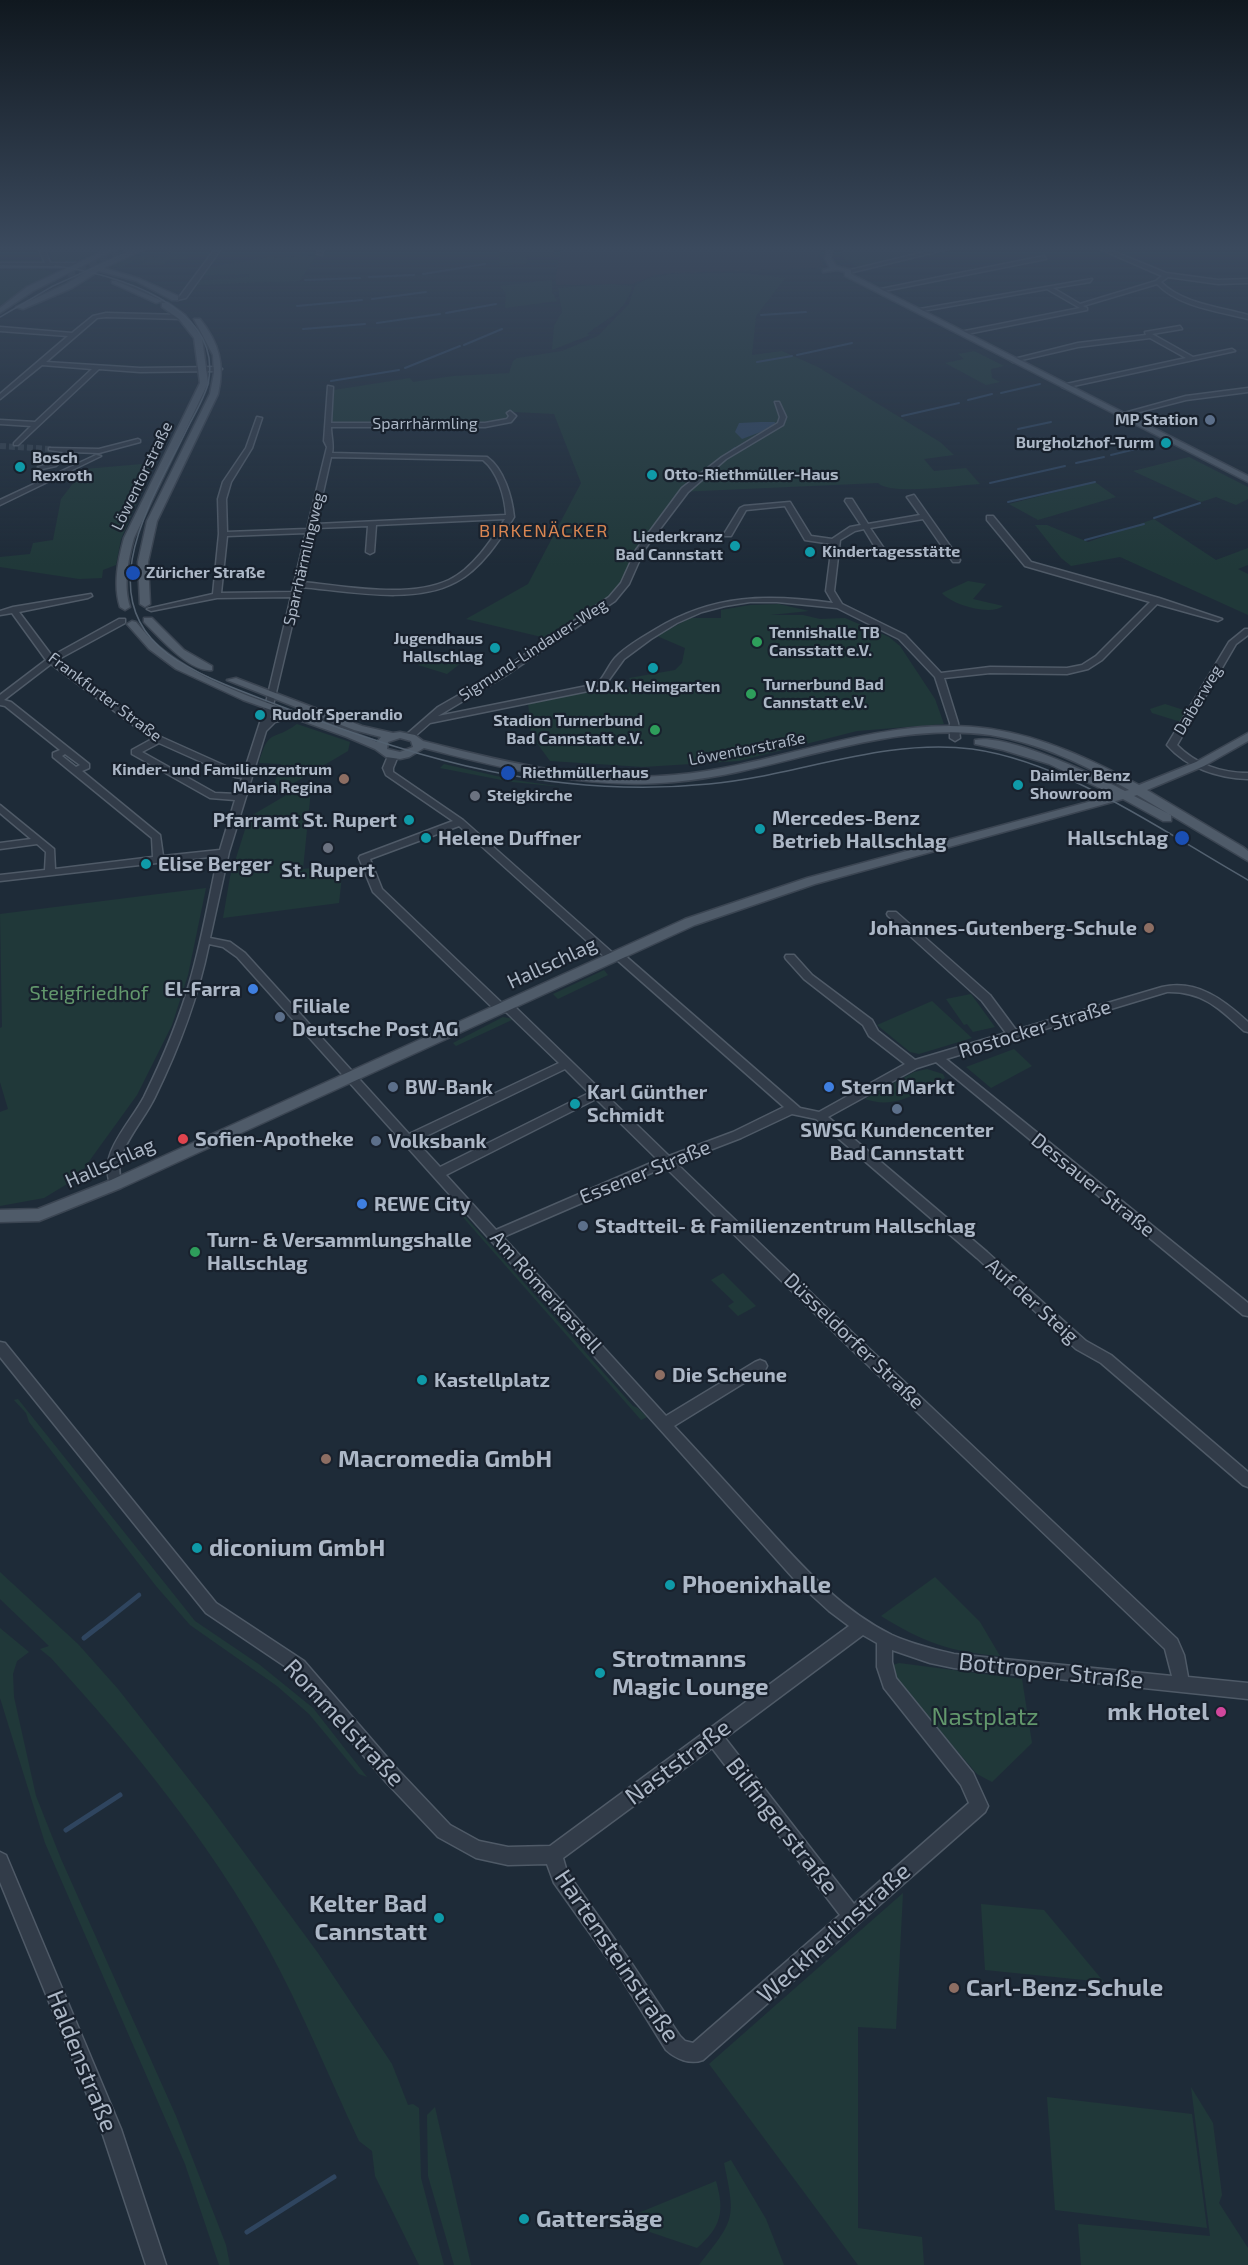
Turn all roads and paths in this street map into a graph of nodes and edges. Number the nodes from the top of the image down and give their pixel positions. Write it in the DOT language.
graph roads {
  1 [pos="49,355"];
  2 [pos="201,355"];
  3 [pos="217,355"];
  4 [pos="1003,355"];
  5 [pos="1036,355"];
  6 [pos="1184,355"];
  7 [pos="1214,355"];
  8 [pos="1192,359"];
  9 [pos="1013,360"];
  10 [pos="39,363"];
  11 [pos="97,367"];
  12 [pos="219,369"];
  13 [pos="203,370"];
  14 [pos="1064,386"];
  15 [pos="330,387"];
  16 [pos="0,389"];
  17 [pos="9,389"];
  18 [pos="1248,390"];
  19 [pos="0,397"];
  20 [pos="777,403"];
  21 [pos="510,413"];
  22 [pos="1120,415"];
  23 [pos="259,418"];
  24 [pos="0,422"];
  25 [pos="37,424"];
  26 [pos="329,425"];
  27 [pos="138,441"];
  28 [pos="16,444"];
  29 [pos="51,449"];
  30 [pos="68,450"];
  31 [pos="328,455"];
  32 [pos="98,456"];
  33 [pos="42,467"];
  34 [pos="1248,479"];
  35 [pos="911,497"];
  36 [pos="849,501"];
  37 [pos="0,503"];
  38 [pos="925,516"];
  39 [pos="510,517"];
  40 [pos="990,518"];
  41 [pos="372,524"];
  42 [pos="866,526"];
  43 [pos="311,529"];
  44 [pos="223,534"];
  45 [pos="728,534"];
  46 [pos="836,542"];
  47 [pos="881,550"];
  48 [pos="370,552"];
  49 [pos="956,560"];
  50 [pos="298,584"];
  51 [pos="296,594"];
  52 [pos="88,596"];
  53 [pos="217,596"];
  54 [pos="1156,600"];
  55 [pos="839,606"];
  56 [pos="125,607"];
  57 [pos="13,609"];
  58 [pos="148,611"];
  59 [pos="0,614"];
  60 [pos="1218,619"];
  61 [pos="127,623"];
  62 [pos="1248,631"];
  63 [pos="51,660"];
  64 [pos="939,676"];
  65 [pos="271,701"];
  66 [pos="3,702"];
  67 [pos="292,716"];
  68 [pos="425,722"];
  69 [pos="262,730"];
  70 [pos="955,734"];
  71 [pos="390,736"];
  72 [pos="1248,736"];
  73 [pos="159,739"];
  74 [pos="415,743"];
  75 [pos="380,747"];
  76 [pos="393,756"];
  77 [pos="1200,764"];
  78 [pos="247,775"];
  79 [pos="1248,776"];
  80 [pos="1167,778"];
  81 [pos="1140,790"];
  82 [pos="1126,795"];
  83 [pos="240,797"];
  84 [pos="0,808"];
  85 [pos="1171,809"];
  86 [pos="460,822"];
  87 [pos="40,841"];
  88 [pos="0,846"];
  89 [pos="224,852"];
  90 [pos="1248,857"];
  91 [pos="158,859"];
  92 [pos="1248,862"];
  93 [pos="50,872"];
  94 [pos="0,878"];
  95 [pos="891,914"];
  96 [pos="204,940"];
  97 [pos="615,956"];
  98 [pos="790,957"];
  99 [pos="505,1008"];
  100 [pos="1248,1029"];
  101 [pos="1013,1035"];
  102 [pos="938,1058"];
  103 [pos="566,1064"];
  104 [pos="913,1065"];
  105 [pos="351,1078"];
  106 [pos="597,1094"];
  107 [pos="793,1108"];
  108 [pos="820,1116"];
  109 [pos="409,1139"];
  110 [pos="668,1161"];
  111 [pos="440,1173"];
  112 [pos="116,1184"];
  113 [pos="0,1216"];
  114 [pos="496,1235"];
  115 [pos="1248,1311"];
  116 [pos="0,1347"];
  117 [pos="760,1366"];
  118 [pos="665,1424"];
  119 [pos="1248,1481"];
  120 [pos="861,1627"];
  121 [pos="885,1641"];
  122 [pos="1181,1684"];
  123 [pos="1248,1691"];
  124 [pos="713,1736"];
  125 [pos="553,1855"];
  126 [pos="0,1861"];
  127 [pos="852,1916"];
  128 [pos="686,2053"];
  129 [pos="156,2265"];
  1 -- 10 [label="street"];
  2 -- 13 [label="main road, Löwentorstraße"];
  3 -- 12 [label="main road, Löwentorstraße"];
  4 -- 9 [label="main road"];
  5 -- 9 [label="street"];
  6 -- 8 [label="street"];
  7 -- 8 [label="street"];
  8 -- 14 [label="street"];
  9 -- 14 [label="main road"];
  10 -- 11 [label="street"];
  10 -- 17 [label="street"];
  11 -- 13 [label="street"];
  11 -- 25 [label="street"];
  12 -- 13 [label="street"];
  12 -- 58 [label="main road, Löwentorstraße"];
  13 -- 56 [label="main road, Löwentorstraße"];
  14 -- 22 [label="main road"];
  15 -- 26 [label="street, Sparrhärmlingweg"];
  16 -- 17 [label="street"];
  17 -- 19 [label="street"];
  18 -- 22 [label="street"];
  20 -- 68 [label="street, Sigmund-Lindauer-Weg"];
  21 -- 26 [label="street, Sparrhärmling"];
  22 -- 34 [label="main road"];
  23 -- 44 [label="street"];
  24 -- 25 [label="street"];
  25 -- 28 [label="street"];
  26 -- 31 [label="street, Sparrhärmlingweg"];
  27 -- 30 [label="street"];
  29 -- 30 [label="street"];
  30 -- 33 [label="street"];
  31 -- 39 [label="street"];
  31 -- 43 [label="street, Sparrhärmlingweg"];
  32 -- 37 [label="street"];
  35 -- 38 [label="street"];
  36 -- 42 [label="street"];
  38 -- 42 [label="street"];
  38 -- 49 [label="street"];
  39 -- 41 [label="street"];
  39 -- 50 [label="street"];
  40 -- 54 [label="street"];
  41 -- 43 [label="street"];
  41 -- 48 [label="street"];
  42 -- 46 [label="street"];
  42 -- 47 [label="street"];
  43 -- 44 [label="street"];
  43 -- 50 [label="street, Sparrhärmlingweg"];
  44 -- 53 [label="street"];
  45 -- 46 [label="street"];
  46 -- 55 [label="street"];
  50 -- 51 [label="street, Sparrhärmlingweg"];
  51 -- 53 [label="street"];
  51 -- 65 [label="street, Sparrhärmlingweg"];
  52 -- 57 [label="street"];
  53 -- 58 [label="street"];
  54 -- 60 [label="street"];
  54 -- 64 [label="street"];
  55 -- 64 [label="street"];
  55 -- 68 [label="street"];
  56 -- 58 [label="main road"];
  56 -- 61 [label="main road, Löwentorstraße"];
  57 -- 59 [label="street"];
  57 -- 63 [label="street, Frankfurter Straße"];
  58 -- 61 [label="main road"];
  58 -- 65 [label="main road, Löwentorstraße"];
  61 -- 63 [label="street"];
  61 -- 65 [label="main road, Löwentorstraße"];
  62 -- 77 [label="street, Daiberweg"];
  63 -- 66 [label="street"];
  63 -- 73 [label="street, Frankfurter Straße"];
  64 -- 70 [label="street"];
  65 -- 67 [label="main road, Löwentorstraße"];
  65 -- 69 [label="street, Sparrhärmlingweg"];
  65 -- 71 [label="main road, Löwentorstraße"];
  66 -- 91 [label="street"];
  67 -- 69 [label="street"];
  67 -- 75 [label="main road, Löwentorstraße"];
  68 -- 74 [label="street, Sigmund-Lindauer-Weg"];
  69 -- 78 [label="street, Sparrhärmlingweg"];
  70 -- 74 [label="main road, Löwentorstraße"];
  70 -- 81 [label="main road, Löwentorstraße"];
  70 -- 82 [label="main road, Löwentorstraße"];
  71 -- 74 [label="main road, Löwentorstraße"];
  71 -- 75 [label="main road"];
  72 -- 77 [label="main road, Hallschlag"];
  73 -- 78 [label="street, Frankfurter Straße"];
  73 -- 83 [label="street"];
  74 -- 76 [label="main road, Löwentorstraße"];
  75 -- 76 [label="main road, Löwentorstraße"];
  76 -- 86 [label="street"];
  77 -- 79 [label="street"];
  77 -- 80 [label="main road, Hallschlag"];
  78 -- 83 [label="street, Sparrhärmlingweg"];
  80 -- 81 [label="main road, Hallschlag"];
  80 -- 85 [label="main road"];
  81 -- 82 [label="main road, Hallschlag"];
  81 -- 85 [label="main road, Löwentorstraße"];
  82 -- 92 [label="main road, Löwentorstraße"];
  82 -- 97 [label="main road, Hallschlag"];
  83 -- 89 [label="street, Sparrhärmlingweg"];
  84 -- 87 [label="street"];
  85 -- 90 [label="main road, Löwentorstraße"];
  86 -- 97 [label="street"];
  86 -- 99 [label="street, Düsseldorfer Straße"];
  87 -- 88 [label="street"];
  87 -- 93 [label="street"];
  89 -- 91 [label="street"];
  89 -- 96 [label="street, Sparrhärmlingweg"];
  91 -- 93 [label="street"];
  93 -- 94 [label="street"];
  95 -- 101 [label="street"];
  96 -- 105 [label="street, Am Römerkastell"];
  96 -- 112 [label="street, Sparrhärmlingweg"];
  97 -- 99 [label="main road, Hallschlag"];
  97 -- 107 [label="street"];
  98 -- 104 [label="street"];
  99 -- 103 [label="street, Düsseldorfer Straße"];
  99 -- 105 [label="main road, Hallschlag"];
  100 -- 101 [label="street, Rostocker Straße"];
  101 -- 102 [label="street, Rostocker Straße"];
  102 -- 104 [label="street, Rostocker Straße"];
  102 -- 115 [label="street, Dessauer Straße"];
  103 -- 106 [label="street, Düsseldorfer Straße"];
  103 -- 109 [label="street"];
  104 -- 108 [label="street, Rostocker Straße"];
  105 -- 109 [label="street, Am Römerkastell"];
  105 -- 112 [label="main road, Hallschlag"];
  106 -- 110 [label="street, Düsseldorfer Straße"];
  106 -- 111 [label="street"];
  107 -- 108 [label="street"];
  107 -- 110 [label="street, Essener Straße"];
  108 -- 119 [label="street, Auf der Steig"];
  109 -- 111 [label="street, Am Römerkastell"];
  110 -- 114 [label="street, Essener Straße"];
  110 -- 122 [label="street, Düsseldorfer Straße"];
  111 -- 114 [label="street, Am Römerkastell"];
  112 -- 113 [label="main road, Hallschlag"];
  114 -- 118 [label="street, Am Römerkastell"];
  116 -- 125 [label="street, Rommelstraße"];
  117 -- 118 [label="street"];
  118 -- 120 [label="street, Am Römerkastell"];
  120 -- 121 [label="street, Bottroper Straße"];
  120 -- 124 [label="street, Naststraße"];
  121 -- 122 [label="street, Bottroper Straße"];
  121 -- 127 [label="street, Weckherlinstraße"];
  122 -- 123 [label="street, Bottroper Straße"];
  124 -- 125 [label="street, Naststraße"];
  124 -- 127 [label="street, Bilfingerstraße"];
  125 -- 128 [label="street, Hartensteinstraße"];
  126 -- 129 [label="street, Haldenstraße"];
  127 -- 128 [label="street, Weckherlinstraße"];
}
